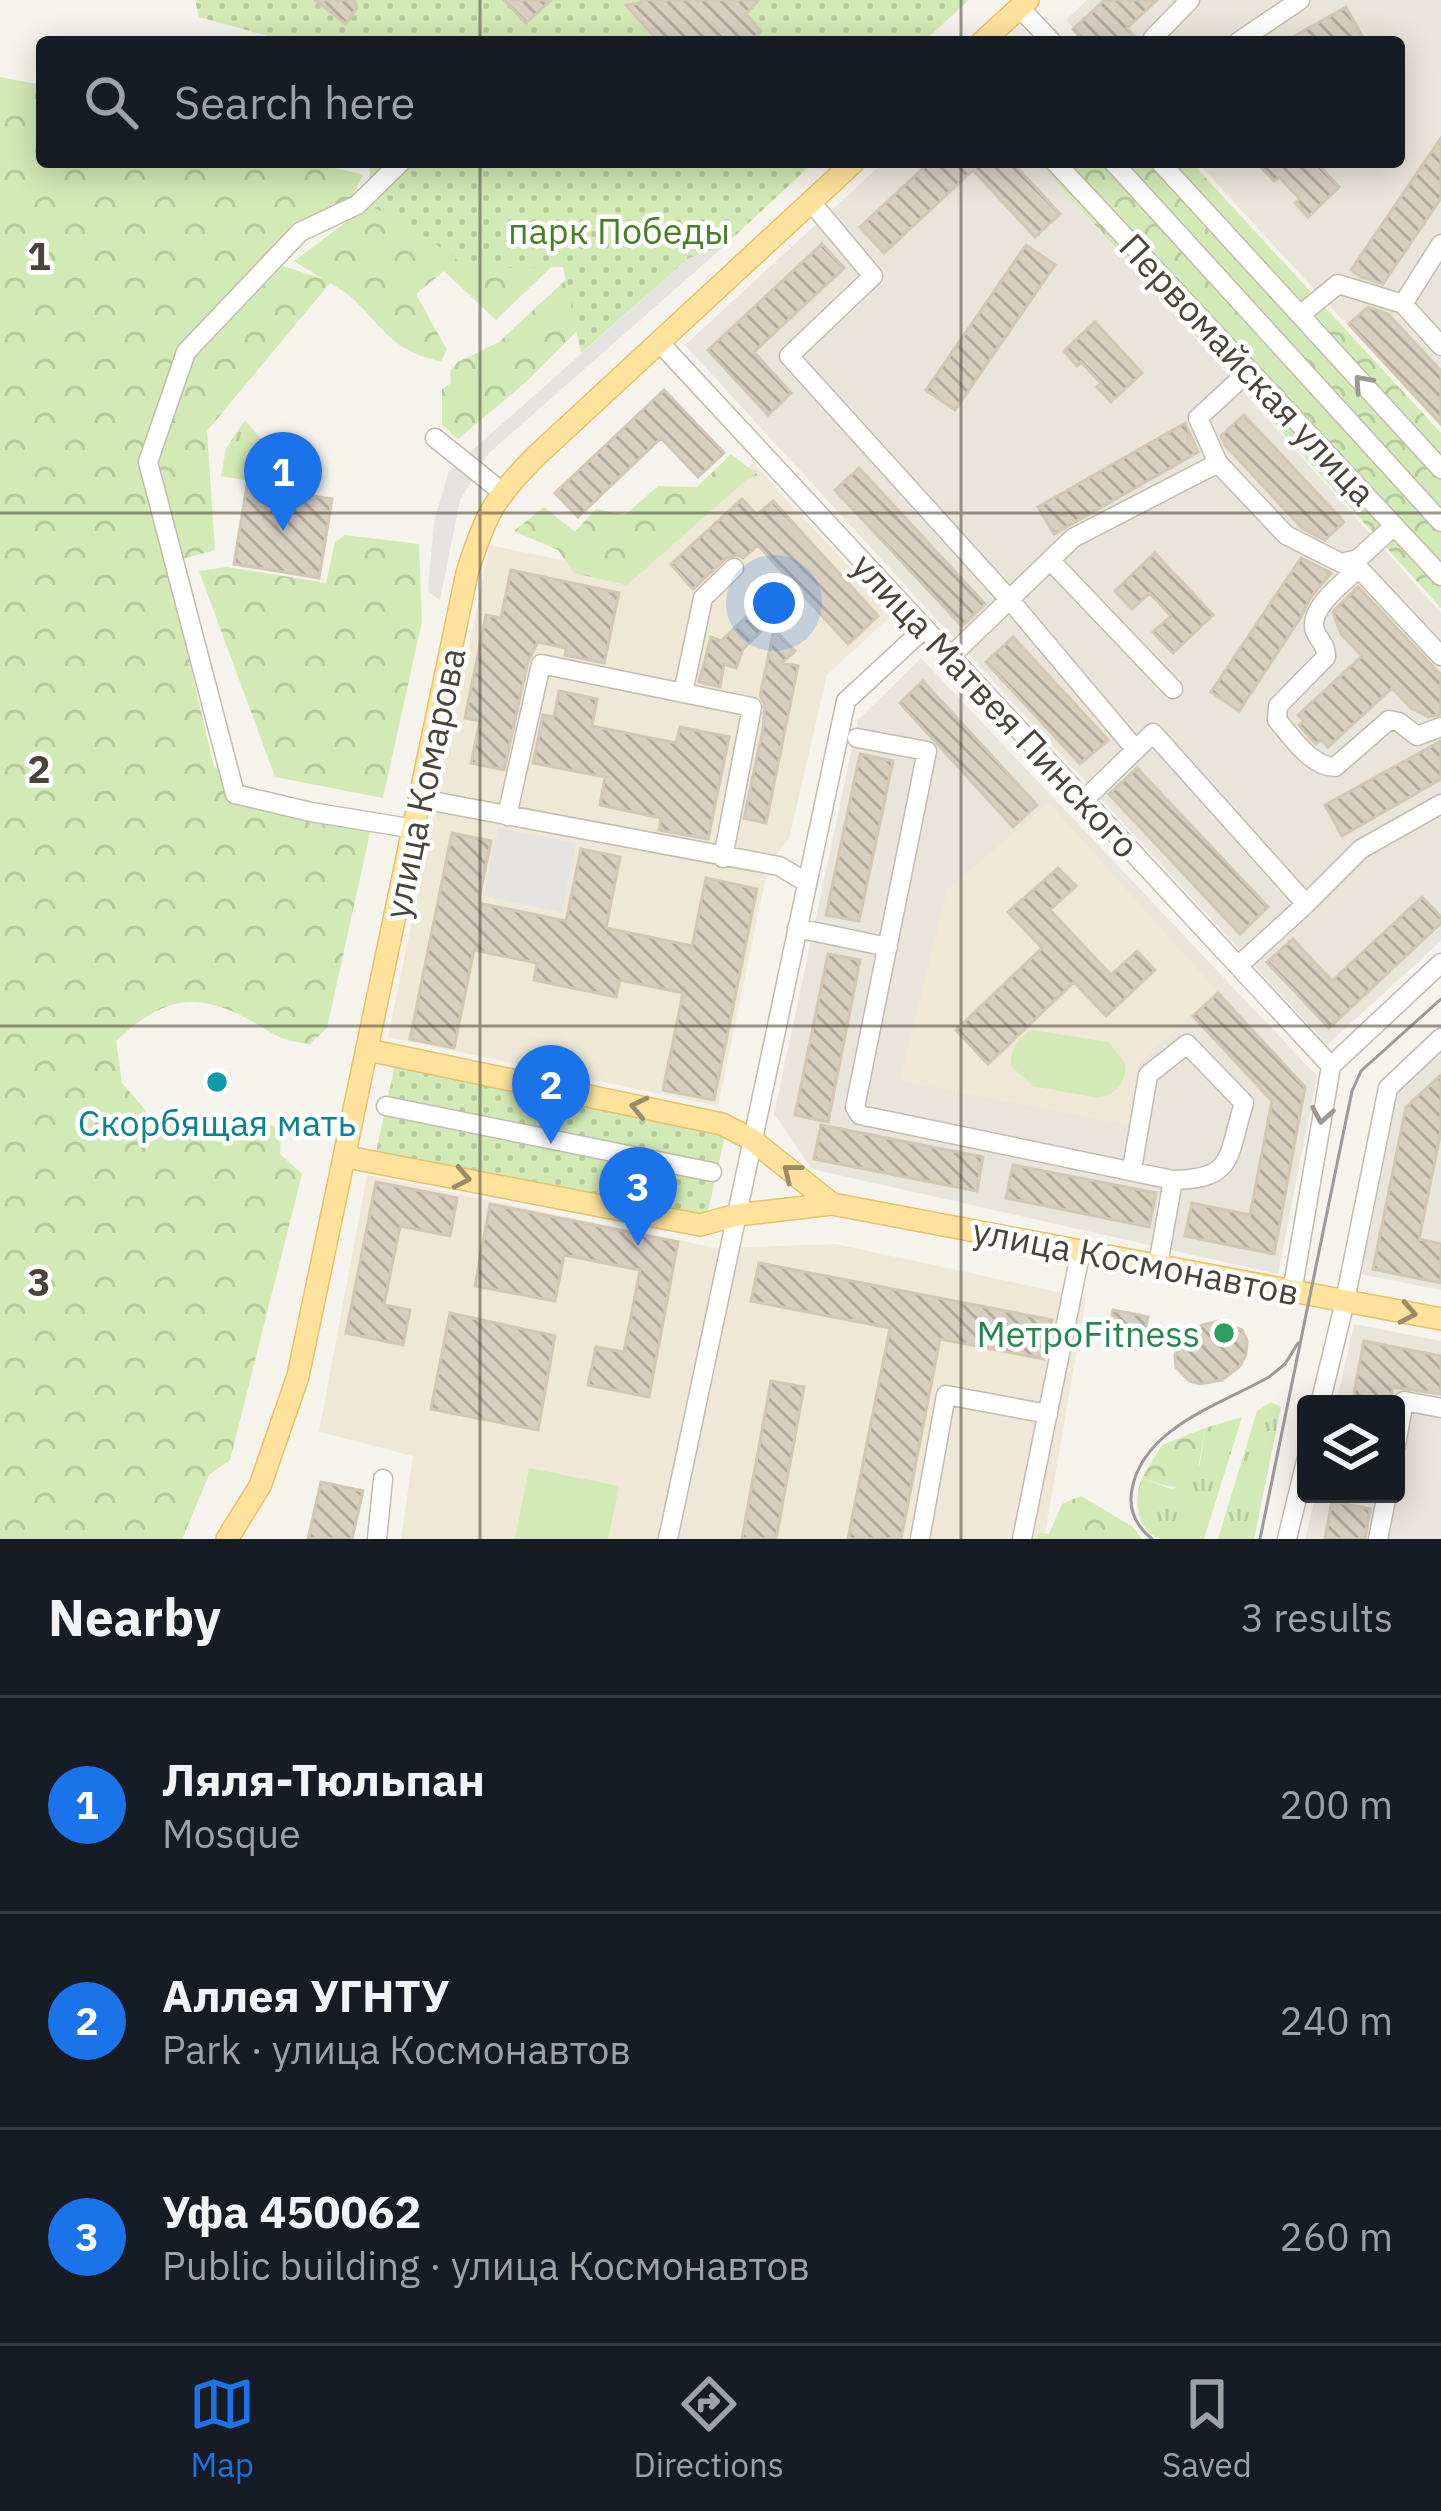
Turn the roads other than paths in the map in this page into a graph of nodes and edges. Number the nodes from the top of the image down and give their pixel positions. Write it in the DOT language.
graph roads {
  1 [pos="1190,0"];
  2 [pos="1300,0"];
  3 [pos="1024,4"];
  4 [pos="989,36"];
  5 [pos="1048,36"];
  6 [pos="1155,36"];
  7 [pos="1247,36"];
  8 [pos="395,168"];
  9 [pos="848,168"];
  10 [pos="1061,168"];
  11 [pos="1118,168"];
  12 [pos="1171,168"];
  13 [pos="812,202"];
  14 [pos="1441,244"];
  15 [pos="1403,304"];
  16 [pos="1300,315"];
  17 [pos="660,344"];
  18 [pos="1441,346"];
  19 [pos="1250,370"];
  20 [pos="435,437"];
  21 [pos="1217,463"];
  22 [pos="1441,469"];
  23 [pos="500,491"];
  24 [pos="1441,522"];
  25 [pos="1394,526"];
  26 [pos="1050,560"];
  27 [pos="734,568"];
  28 [pos="1359,573"];
  29 [pos="1441,576"];
  30 [pos="1010,599"];
  31 [pos="925,628"];
  32 [pos="951,656"];
  33 [pos="1441,656"];
  34 [pos="1173,689"];
  35 [pos="683,693"];
  36 [pos="1441,728"];
  37 [pos="857,738"];
  38 [pos="1136,750"];
  39 [pos="421,800"];
  40 [pos="1084,800"];
  41 [pos="1441,804"];
  42 [pos="507,816"];
  43 [pos="415,829"];
  44 [pos="723,859"];
  45 [pos="806,881"];
  46 [pos="1306,904"];
  47 [pos="797,928"];
  48 [pos="888,947"];
  49 [pos="1441,963"];
  50 [pos="1238,966"];
  51 [pos="1441,1038"];
  52 [pos="368,1050"];
  53 [pos="1331,1066"];
  54 [pos="386,1106"];
  55 [pos="751,1139"];
  56 [pos="347,1156"];
  57 [pos="1132,1169"];
  58 [pos="712,1172"];
  59 [pos="1173,1180"];
  60 [pos="832,1204"];
  61 [pos="737,1215"];
  62 [pos="1081,1250"];
  63 [pos="1158,1265"];
  64 [pos="1292,1292"];
  65 [pos="1345,1301"];
  66 [pos="1441,1319"];
  67 [pos="1321,1395"];
  68 [pos="1405,1401"];
  69 [pos="1441,1408"];
  70 [pos="1048,1414"];
  71 [pos="383,1479"];
  72 [pos="1297,1498"];
  73 [pos="1385,1503"];
  74 [pos="924,1538"];
  75 [pos="227,1539"];
  76 [pos="377,1539"];
  77 [pos="668,1539"];
  78 [pos="1022,1539"];
  79 [pos="1287,1539"];
  80 [pos="1378,1539"];
  1 -- 6 [label="street"];
  2 -- 7 [label="street"];
  3 -- 4 [label="main road"];
  3 -- 5 [label="street"];
  8 -- 43 [label="street"];
  9 -- 13 [label="main road, улица Комарова"];
  10 -- 19 [label="street, Первомайская улица"];
  11 -- 24 [label="street"];
  12 -- 16 [label="street, Первомайская улица"];
  13 -- 17 [label="main road, улица Комарова"];
  13 -- 30 [label="street"];
  14 -- 15 [label="street"];
  15 -- 16 [label="street"];
  15 -- 18 [label="street"];
  22 -- 16 [label="street, Первомайская улица, one-way"];
  17 -- 23 [label="main road, улица Комарова"];
  17 -- 31 [label="street, улица Матвея Пинского"];
  19 -- 21 [label="street"];
  19 -- 25 [label="street, Первомайская улица"];
  20 -- 23 [label="street"];
  21 -- 26 [label="street"];
  21 -- 28 [label="street"];
  23 -- 39 [label="main road, улица Комарова"];
  25 -- 28 [label="street"];
  25 -- 29 [label="street, Первомайская улица"];
  26 -- 30 [label="street"];
  26 -- 34 [label="street"];
  27 -- 35 [label="street"];
  28 -- 33 [label="street"];
  28 -- 36 [label="street"];
  30 -- 32 [label="street"];
  30 -- 38 [label="street"];
  31 -- 32 [label="street, улица Матвея Пинского"];
  31 -- 45 [label="street"];
  32 -- 40 [label="street, улица Матвея Пинского"];
  35 -- 42 [label="street"];
  35 -- 44 [label="street"];
  37 -- 48 [label="street"];
  38 -- 40 [label="street"];
  38 -- 46 [label="street"];
  39 -- 42 [label="street"];
  39 -- 43 [label="main road, улица Комарова"];
  40 -- 50 [label="street, улица Матвея Пинского"];
  41 -- 46 [label="street"];
  42 -- 44 [label="street"];
  43 -- 52 [label="main road, улица Комарова"];
  44 -- 45 [label="street"];
  45 -- 47 [label="street"];
  46 -- 50 [label="street"];
  47 -- 48 [label="street"];
  47 -- 55 [label="street"];
  48 -- 57 [label="street"];
  49 -- 53 [label="street"];
  50 -- 53 [label="street, улица Матвея Пинского"];
  51 -- 65 [label="street"];
  55 -- 52 [label="main road, улица Космонавтов, one-way"];
  52 -- 56 [label="main road, улица Комарова"];
  53 -- 64 [label="street, one-way"];
  54 -- 58 [label="street"];
  60 -- 55 [label="main road, улица Космонавтов, one-way"];
  55 -- 61 [label="street"];
  56 -- 61 [label="main road, улица Космонавтов, one-way"];
  56 -- 75 [label="main road, улица Комарова"];
  57 -- 59 [label="street"];
  57 -- 59 [label="street"];
  59 -- 63 [label="street"];
  60 -- 61 [label="main road, улица Космонавтов"];
  60 -- 62 [label="main road, улица Космонавтов"];
  61 -- 77 [label="street"];
  62 -- 63 [label="main road, улица Космонавтов"];
  62 -- 70 [label="street"];
  63 -- 64 [label="main road, улица Космонавтов"];
  64 -- 65 [label="main road, улица Космонавтов"];
  65 -- 66 [label="main road, улица Космонавтов, one-way"];
  65 -- 67 [label="street"];
  68 -- 69 [label="street"];
  70 -- 74 [label="street"];
  70 -- 78 [label="street"];
  71 -- 76 [label="street"];
  72 -- 79 [label="street"];
  73 -- 80 [label="street"];
}
